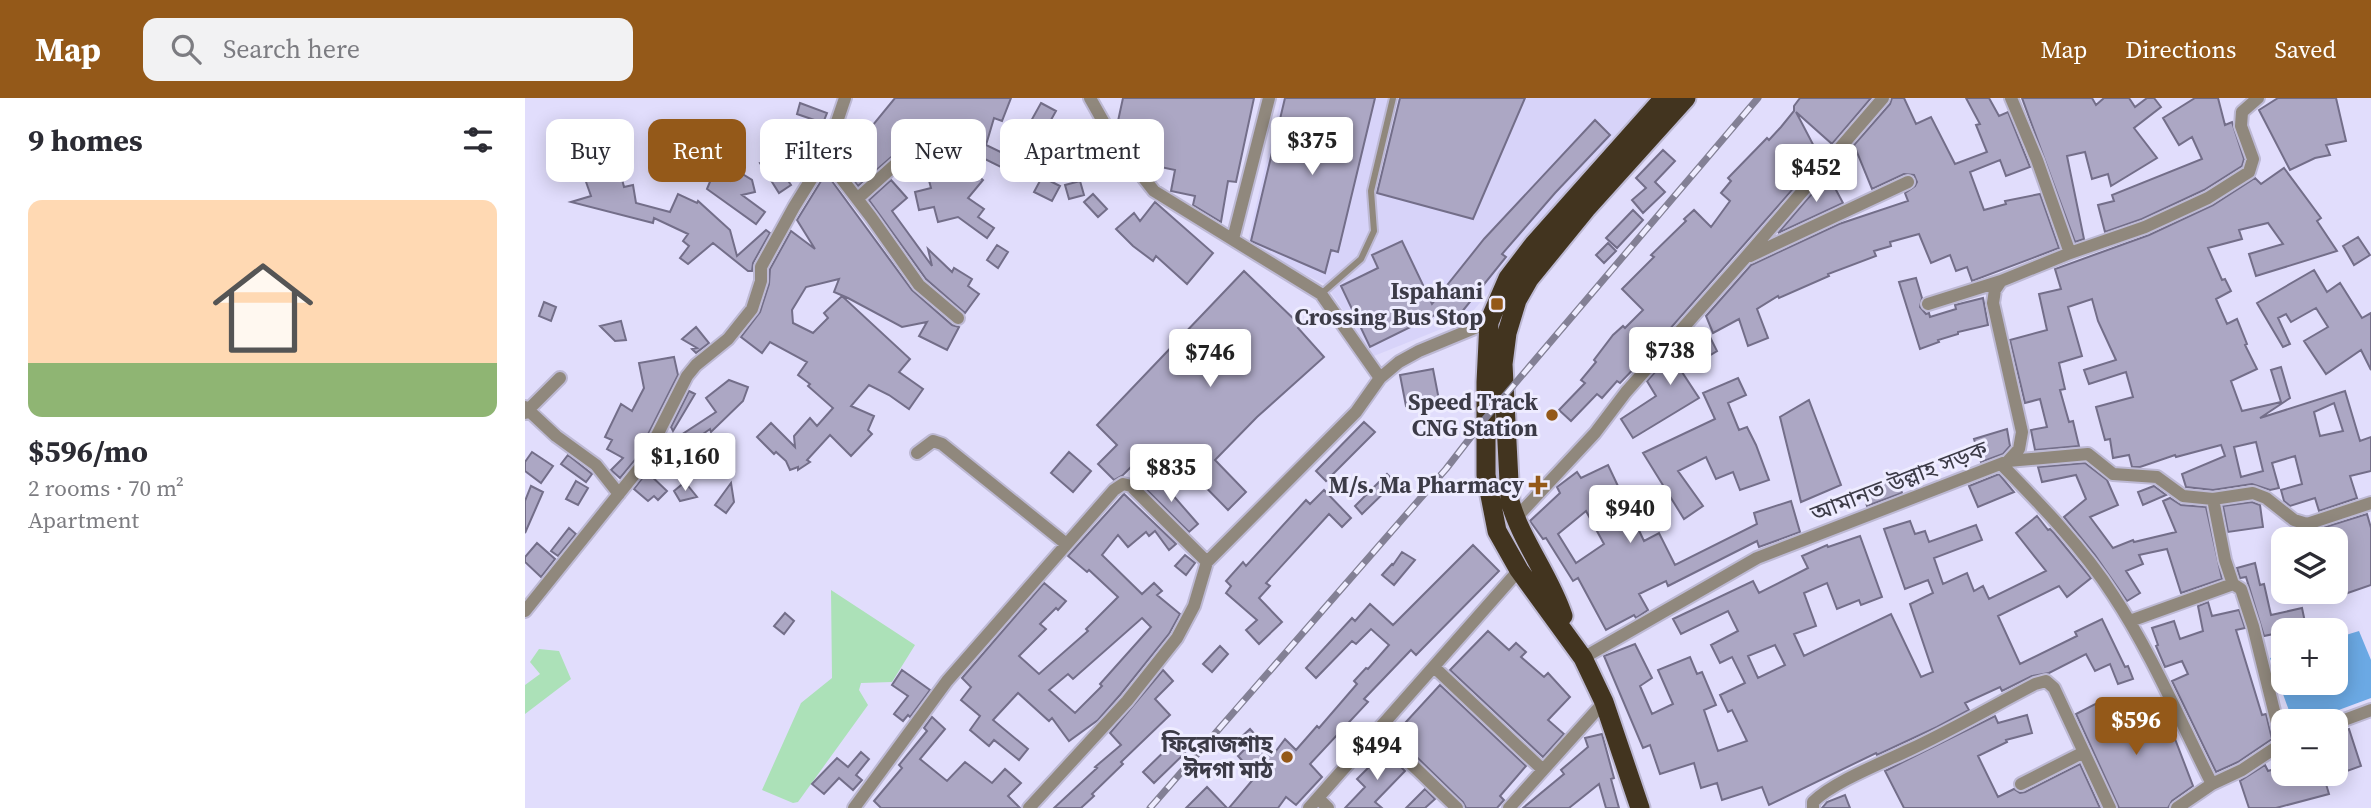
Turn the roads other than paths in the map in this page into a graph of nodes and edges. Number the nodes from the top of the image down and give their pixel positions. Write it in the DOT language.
graph roads {
  1 [pos="845,98"];
  2 [pos="1090,98"];
  3 [pos="1269,98"];
  4 [pos="1393,98"];
  5 [pos="1664,98"];
  6 [pos="1686,98"];
  7 [pos="1883,98"];
  8 [pos="2011,98"];
  9 [pos="2258,98"];
  10 [pos="838,119"];
  11 [pos="891,168"];
  12 [pos="810,182"];
  13 [pos="844,182"];
  14 [pos="1908,182"];
  15 [pos="857,199"];
  16 [pos="1233,239"];
  17 [pos="2070,253"];
  18 [pos="1745,258"];
  19 [pos="2001,281"];
  20 [pos="1321,294"];
  21 [pos="1927,304"];
  22 [pos="1512,314"];
  23 [pos="958,318"];
  24 [pos="1489,321"];
  25 [pos="560,378"];
  26 [pos="1380,378"];
  27 [pos="526,410"];
  28 [pos="917,453"];
  29 [pos="2005,463"];
  30 [pos="619,494"];
  31 [pos="2213,499"];
  32 [pos="2371,503"];
  33 [pos="1515,519"];
  34 [pos="1065,543"];
  35 [pos="1207,562"];
  36 [pos="1519,570"];
  37 [pos="2233,584"];
  38 [pos="525,611"];
  39 [pos="2130,621"];
  40 [pos="1569,638"];
  41 [pos="1583,657"];
  42 [pos="1434,667"];
  43 [pos="1604,702"];
  44 [pos="2274,709"];
  45 [pos="2371,710"];
  46 [pos="2348,719"];
  47 [pos="1378,732"];
  48 [pos="2271,751"];
  49 [pos="2084,752"];
  50 [pos="1542,769"];
  51 [pos="2021,784"];
  52 [pos="2212,784"];
  53 [pos="1314,803"];
  54 [pos="854,808"];
  55 [pos="1029,808"];
  56 [pos="1328,808"];
  57 [pos="1457,808"];
  58 [pos="1509,808"];
  59 [pos="1640,808"];
  60 [pos="1813,808"];
  61 [pos="2110,808"];
  62 [pos="2177,808"];
  1 -- 10 [label="street"];
  2 -- 16 [label="street"];
  3 -- 16 [label="street"];
  4 -- 20 [label="lane"];
  5 -- 24 [label="highway"];
  6 -- 22 [label="highway"];
  7 -- 18 [label="street"];
  8 -- 17 [label="street"];
  9 -- 17 [label="street"];
  11 -- 15 [label="street"];
  12 -- 30 [label="street"];
  13 -- 15 [label="street"];
  14 -- 18 [label="street"];
  15 -- 23 [label="street"];
  16 -- 20 [label="street"];
  17 -- 19 [label="street"];
  18 -- 33 [label="street"];
  19 -- 21 [label="street"];
  19 -- 29 [label="street, আমানত উল্লাহ সড়ক"];
  20 -- 26 [label="street"];
  22 -- 24 [label="street"];
  22 -- 33 [label="highway"];
  24 -- 26 [label="street"];
  24 -- 36 [label="highway"];
  25 -- 27 [label="street"];
  26 -- 35 [label="street"];
  27 -- 30 [label="street"];
  28 -- 34 [label="street"];
  29 -- 31 [label="street"];
  29 -- 39 [label="street"];
  29 -- 41 [label="street, আমানত উল্লাহ সড়ক"];
  30 -- 38 [label="street"];
  31 -- 32 [label="street"];
  31 -- 37 [label="street"];
  33 -- 40 [label="highway"];
  34 -- 35 [label="street"];
  34 -- 54 [label="street"];
  35 -- 55 [label="street"];
  36 -- 40 [label="highway"];
  36 -- 42 [label="street"];
  37 -- 39 [label="street"];
  37 -- 44 [label="street"];
  39 -- 52 [label="street"];
  40 -- 41 [label="highway"];
  41 -- 43 [label="highway"];
  42 -- 47 [label="street"];
  42 -- 50 [label="street"];
  43 -- 50 [label="street"];
  43 -- 59 [label="highway"];
  45 -- 46 [label="street"];
  47 -- 53 [label="street"];
  47 -- 57 [label="street"];
  48 -- 52 [label="street"];
  49 -- 51 [label="street"];
  49 -- 60 [label="street"];
  49 -- 61 [label="street"];
  50 -- 58 [label="street"];
  52 -- 62 [label="street"];
  53 -- 56 [label="street"];
}
